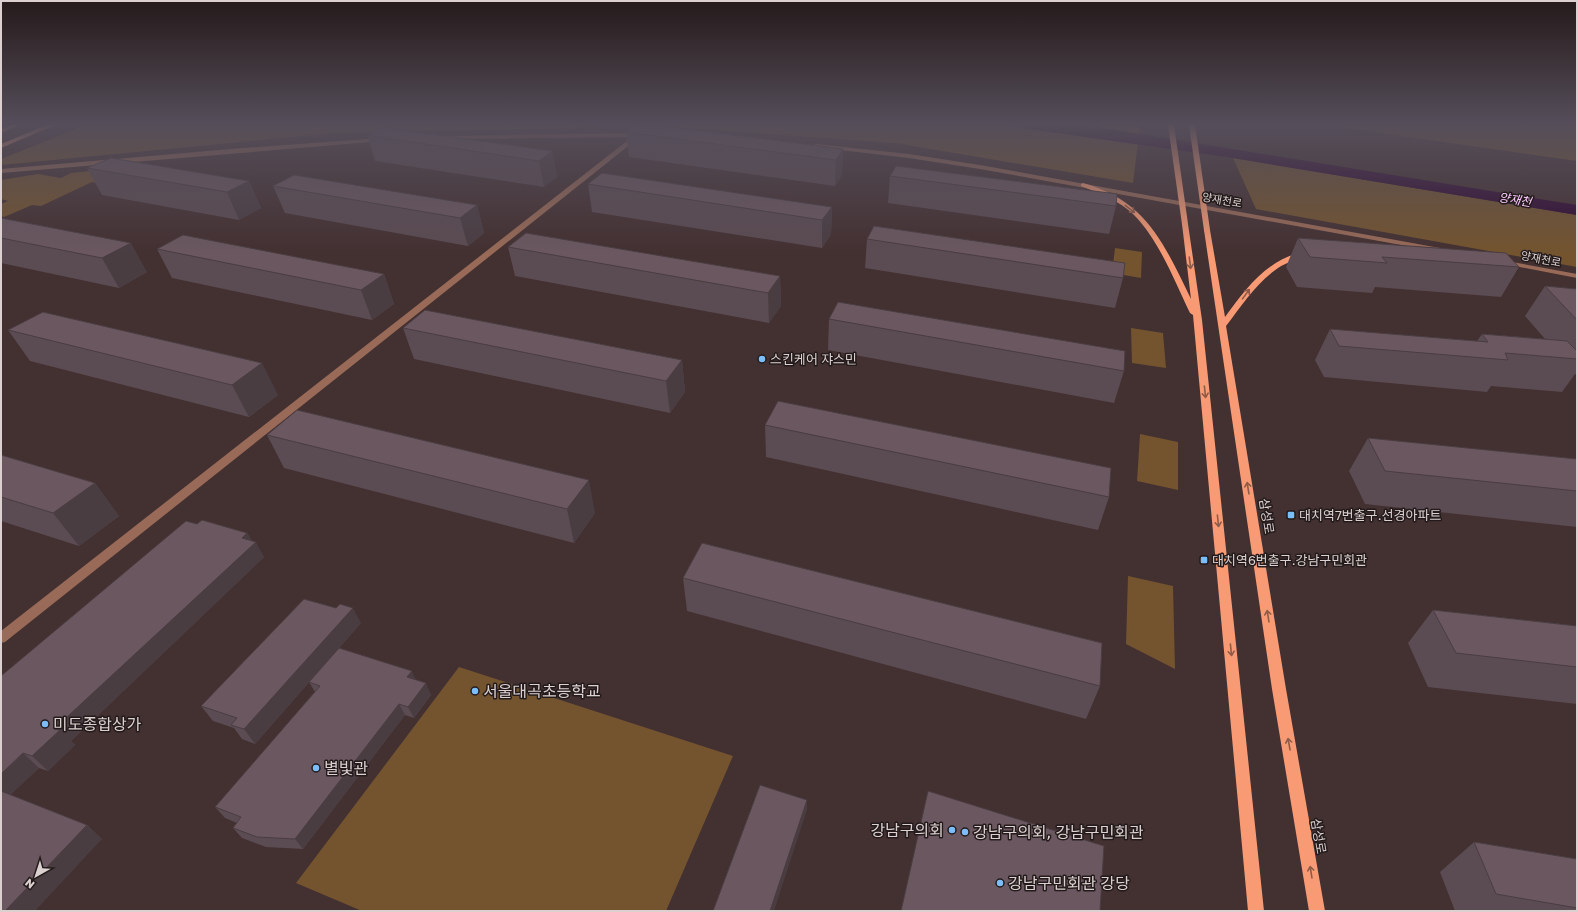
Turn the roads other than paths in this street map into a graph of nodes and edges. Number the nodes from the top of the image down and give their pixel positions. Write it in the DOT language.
graph roads {
  1 [pos="40,168"];
  2 [pos="601,168"];
  3 [pos="978,168"];
  4 [pos="1177,168"];
  5 [pos="1198,168"];
  6 [pos="1,171"];
  7 [pos="1083,185"];
  8 [pos="1371,246"];
  9 [pos="1441,250"];
  10 [pos="1311,252"];
  11 [pos="1497,261"];
  12 [pos="1577,276"];
  13 [pos="1198,320"];
  14 [pos="1223,325"];
  15 [pos="1,638"];
  16 [pos="1256,911"];
  17 [pos="1317,911"];
  1 -- 6 [label="street"];
  2 -- 15 [label="street"];
  3 -- 7 [label="street, 양재천로"];
  4 -- 13 [label="main road, one-way, bridge"];
  5 -- 14 [label="main road, 삼성로, bridge"];
  7 -- 9 [label="street, 양재천로"];
  7 -- 13 [label="main road, one-way"];
  8 -- 9 [label="main road"];
  14 -- 10 [label="main road, one-way"];
  11 -- 12 [label="street, 양재천로"];
  13 -- 16 [label="main road, one-way"];
  17 -- 14 [label="main road, 삼성로, one-way"];
}
